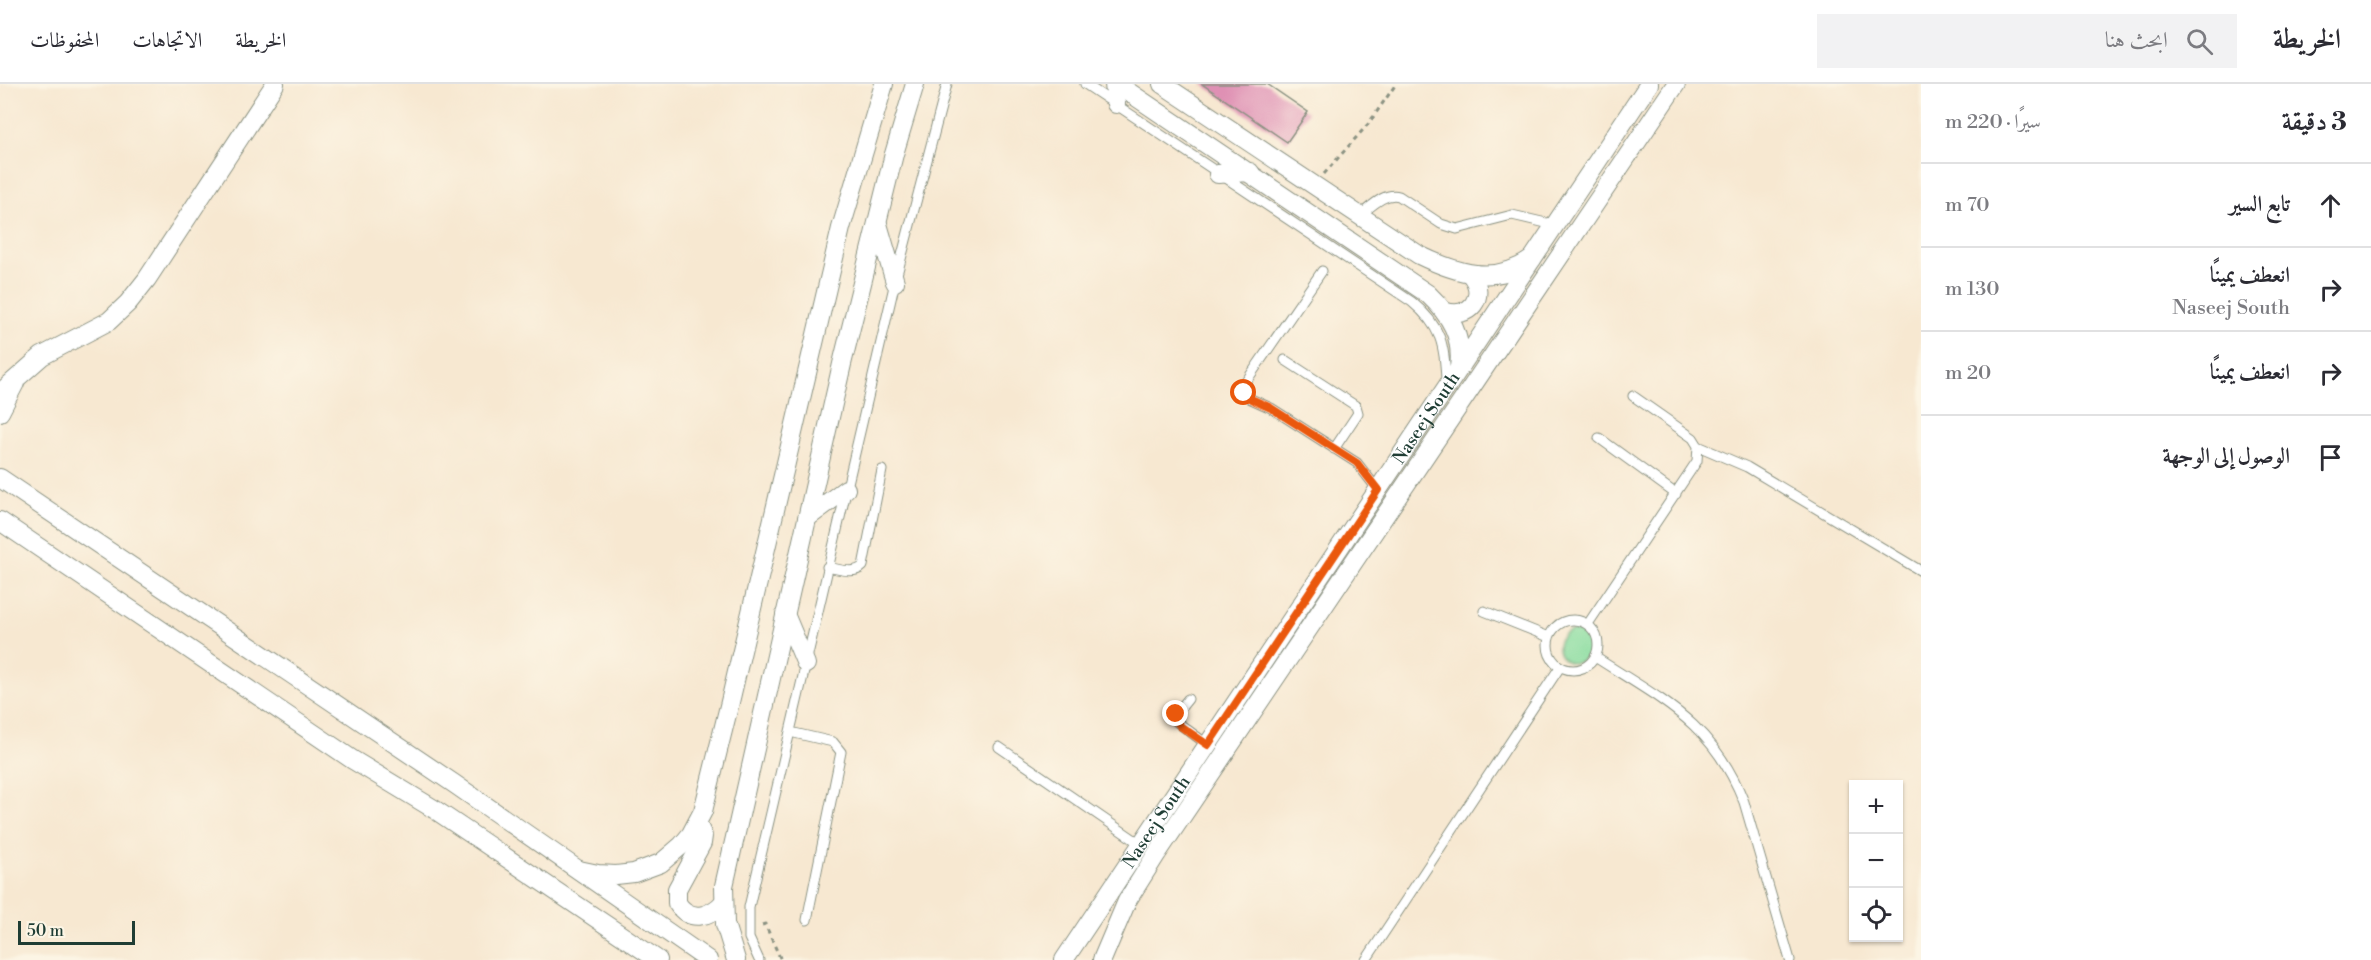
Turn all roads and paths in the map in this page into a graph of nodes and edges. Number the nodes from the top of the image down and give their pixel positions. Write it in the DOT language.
graph roads {
  1 [pos="275,84"];
  2 [pos="884,84"];
  3 [pos="915,84"];
  4 [pos="947,84"];
  5 [pos="1085,84"];
  6 [pos="1115,84"];
  7 [pos="1162,84"];
  8 [pos="1396,84"];
  9 [pos="1649,84"];
  10 [pos="1676,84"];
  11 [pos="1116,104"];
  12 [pos="1250,172"];
  13 [pos="1218,174"];
  14 [pos="1315,186"];
  15 [pos="1359,216"];
  16 [pos="1559,222"];
  17 [pos="878,224"];
  18 [pos="1536,256"];
  19 [pos="1322,271"];
  20 [pos="1471,275"];
  21 [pos="895,282"];
  22 [pos="1444,311"];
  23 [pos="1285,360"];
  24 [pos="1459,368"];
  25 [pos="20,373"];
  26 [pos="1447,387"];
  27 [pos="0,393"];
  28 [pos="1633,396"];
  29 [pos="0,412"];
  30 [pos="1599,438"];
  31 [pos="1698,446"];
  32 [pos="1334,448"];
  33 [pos="882,470"];
  34 [pos="0,478"];
  35 [pos="846,489"];
  36 [pos="1378,490"];
  37 [pos="1676,494"];
  38 [pos="807,518"];
  39 [pos="0,521"];
  40 [pos="827,567"];
  41 [pos="1921,571"];
  42 [pos="1484,611"];
  43 [pos="785,614"];
  44 [pos="1588,624"];
  45 [pos="1549,637"];
  46 [pos="1595,657"];
  47 [pos="806,664"];
  48 [pos="1560,667"];
  49 [pos="1188,699"];
  50 [pos="790,732"];
  51 [pos="1208,745"];
  52 [pos="999,747"];
  53 [pos="453,783"];
  54 [pos="434,809"];
  55 [pos="697,823"];
  56 [pos="1142,845"];
  57 [pos="579,870"];
  58 [pos="724,902"];
  59 [pos="807,920"];
  60 [pos="748,929"];
  61 [pos="658,960"];
  62 [pos="708,960"];
  63 [pos="736,960"];
  64 [pos="759,960"];
  65 [pos="781,960"];
  66 [pos="1064,960"];
  67 [pos="1101,960"];
  68 [pos="1366,960"];
  69 [pos="1790,960"];
  1 -- 25 [label="street"];
  2 -- 55 [label="street"];
  3 -- 17 [label="street"];
  4 -- 21 [label="lane"];
  5 -- 11 [label="lane"];
  6 -- 11 [label="street"];
  6 -- 12 [label="street"];
  7 -- 14 [label="street"];
  8 -- 14 [label="path"];
  9 -- 16 [label="street, Naseej South"];
  10 -- 67 [label="street"];
  11 -- 13 [label="lane"];
  12 -- 13 [label="street"];
  12 -- 22 [label="street"];
  13 -- 26 [label="lane"];
  14 -- 15 [label="street"];
  15 -- 16 [label="lane"];
  15 -- 20 [label="street"];
  16 -- 18 [label="street, Naseej South"];
  17 -- 21 [label="street"];
  17 -- 38 [label="street"];
  18 -- 20 [label="street"];
  18 -- 24 [label="street, Naseej South"];
  19 -- 32 [label="lane"];
  20 -- 22 [label="street"];
  21 -- 35 [label="lane"];
  22 -- 24 [label="street"];
  23 -- 32 [label="lane"];
  24 -- 26 [label="street, Naseej South"];
  25 -- 27 [label="street"];
  25 -- 29 [label="street"];
  26 -- 36 [label="street, Naseej South"];
  28 -- 31 [label="lane"];
  30 -- 37 [label="lane"];
  31 -- 37 [label="lane"];
  31 -- 41 [label="lane"];
  32 -- 36 [label="lane"];
  33 -- 40 [label="lane"];
  34 -- 53 [label="street"];
  35 -- 38 [label="street"];
  35 -- 40 [label="lane"];
  36 -- 51 [label="street, Naseej South"];
  37 -- 44 [label="lane"];
  38 -- 43 [label="street"];
  39 -- 54 [label="street"];
  40 -- 47 [label="lane"];
  42 -- 45 [label="lane"];
  43 -- 47 [label="street"];
  43 -- 58 [label="street"];
  44 -- 45 [label="lane"];
  44 -- 46 [label="lane"];
  45 -- 48 [label="lane"];
  46 -- 48 [label="lane"];
  46 -- 69 [label="lane"];
  47 -- 50 [label="lane"];
  48 -- 68 [label="lane"];
  49 -- 51 [label="lane"];
  50 -- 59 [label="lane"];
  50 -- 60 [label="lane"];
  51 -- 56 [label="street, Naseej South"];
  52 -- 56 [label="lane"];
  53 -- 54 [label="street"];
  53 -- 57 [label="street"];
  54 -- 61 [label="street"];
  55 -- 57 [label="street"];
  55 -- 58 [label="street"];
  56 -- 66 [label="street, Naseej South"];
  57 -- 62 [label="street"];
  58 -- 63 [label="street"];
  60 -- 64 [label="lane"];
  60 -- 65 [label="path"];
}
